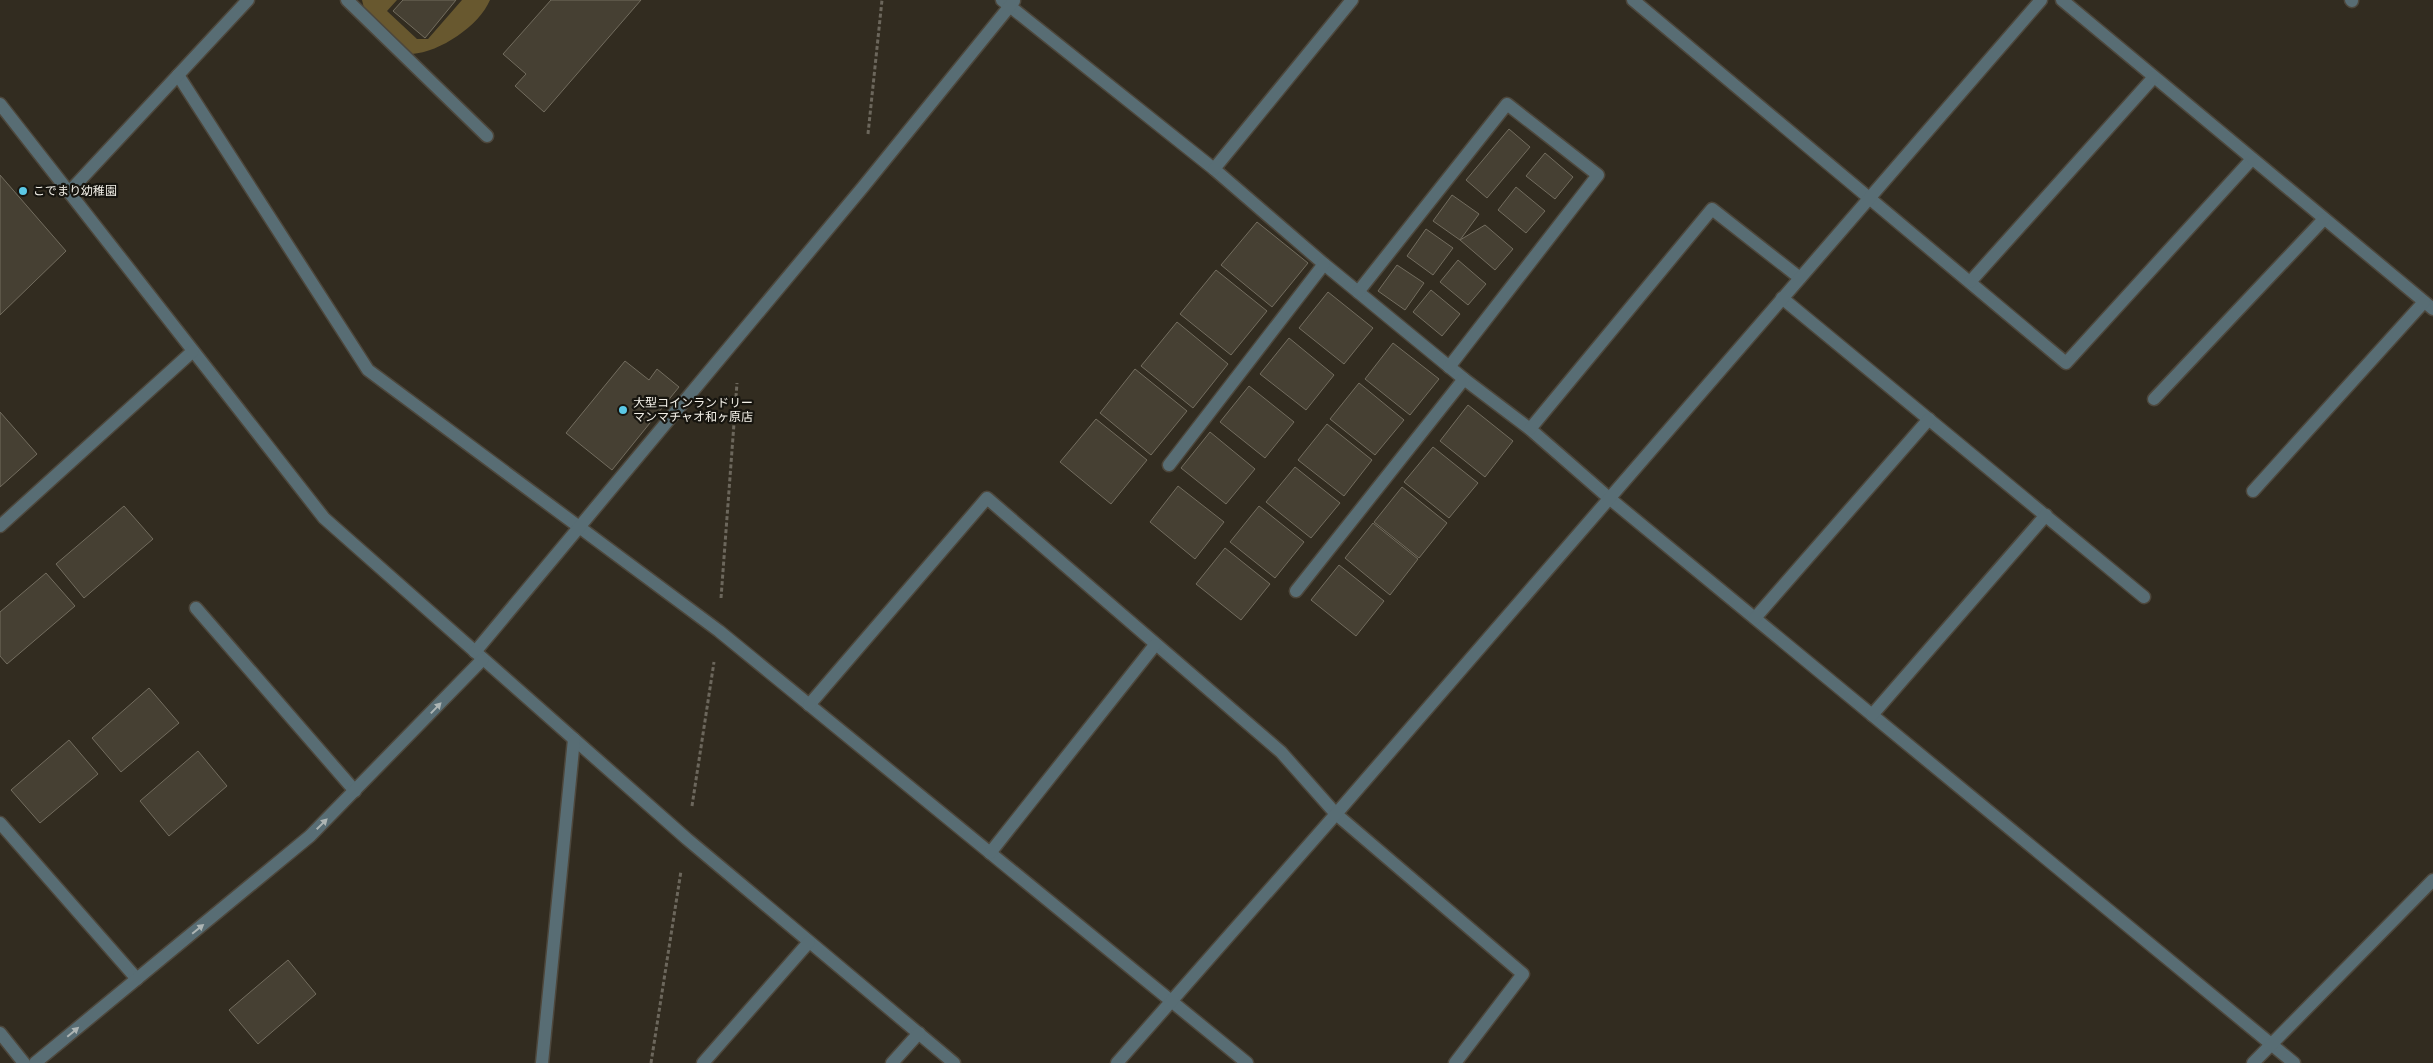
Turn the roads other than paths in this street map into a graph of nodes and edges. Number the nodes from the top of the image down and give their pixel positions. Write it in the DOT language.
graph roads {
  1 [pos="248,0"];
  2 [pos="347,0"];
  3 [pos="1352,0"];
  4 [pos="1634,0"];
  5 [pos="2041,0"];
  6 [pos="2062,0"];
  7 [pos="1008,2"];
  8 [pos="178,75"];
  9 [pos="2154,77"];
  10 [pos="0,104"];
  11 [pos="487,136"];
  12 [pos="2252,159"];
  13 [pos="1214,169"];
  14 [pos="69,192"];
  15 [pos="1870,197"];
  16 [pos="2324,219"];
  17 [pos="1324,264"];
  18 [pos="1800,278"];
  19 [pos="1970,282"];
  20 [pos="1358,292"];
  21 [pos="1782,298"];
  22 [pos="2428,306"];
  23 [pos="193,351"];
  24 [pos="1449,367"];
  25 [pos="1464,379"];
  26 [pos="2154,399"];
  27 [pos="1929,419"];
  28 [pos="1530,429"];
  29 [pos="1169,465"];
  30 [pos="2253,491"];
  31 [pos="1609,498"];
  32 [pos="2046,515"];
  33 [pos="0,526"];
  34 [pos="580,526"];
  35 [pos="1296,591"];
  36 [pos="2144,597"];
  37 [pos="196,608"];
  38 [pos="1755,618"];
  39 [pos="1155,645"];
  40 [pos="479,655"];
  41 [pos="810,705"];
  42 [pos="1872,715"];
  43 [pos="574,739"];
  44 [pos="355,790"];
  45 [pos="1336,814"];
  46 [pos="0,823"];
  47 [pos="990,853"];
  48 [pos="2433,880"];
  49 [pos="810,942"];
  50 [pos="137,979"];
  51 [pos="1171,1001"];
  52 [pos="0,1033"];
  53 [pos="919,1034"];
  54 [pos="2272,1045"];
  55 [pos="540,1061"];
  56 [pos="24,1063"];
  57 [pos="35,1063"];
  58 [pos="703,1063"];
  59 [pos="892,1063"];
  60 [pos="954,1063"];
  61 [pos="1117,1063"];
  62 [pos="1247,1063"];
  63 [pos="1455,1063"];
  64 [pos="2253,1063"];
  65 [pos="2294,1063"];
  1 -- 8 [label="street"];
  2 -- 11 [label="street"];
  3 -- 13 [label="street"];
  4 -- 15 [label="street"];
  5 -- 15 [label="street"];
  6 -- 9 [label="street"];
  7 -- 13 [label="street"];
  7 -- 34 [label="street"];
  8 -- 14 [label="street"];
  8 -- 34 [label="street"];
  9 -- 12 [label="street"];
  9 -- 19 [label="street"];
  10 -- 14 [label="street"];
  12 -- 16 [label="street"];
  12 -- 19 [label="street"];
  13 -- 17 [label="street"];
  14 -- 23 [label="street"];
  15 -- 18 [label="street"];
  15 -- 19 [label="street"];
  16 -- 22 [label="street"];
  16 -- 26 [label="street"];
  17 -- 20 [label="street"];
  17 -- 29 [label="street"];
  18 -- 21 [label="street"];
  18 -- 28 [label="street"];
  20 -- 24 [label="street"];
  20 -- 24 [label="street"];
  21 -- 27 [label="street"];
  21 -- 31 [label="street"];
  22 -- 30 [label="street"];
  23 -- 33 [label="street"];
  23 -- 40 [label="street"];
  24 -- 25 [label="street"];
  25 -- 28 [label="street"];
  25 -- 35 [label="street"];
  27 -- 32 [label="street"];
  27 -- 38 [label="street"];
  28 -- 31 [label="street"];
  31 -- 38 [label="street"];
  31 -- 45 [label="street"];
  32 -- 36 [label="street"];
  32 -- 42 [label="street"];
  34 -- 40 [label="street"];
  34 -- 41 [label="street"];
  37 -- 44 [label="street"];
  38 -- 42 [label="street"];
  39 -- 41 [label="street"];
  39 -- 45 [label="street"];
  39 -- 47 [label="street"];
  40 -- 43 [label="street"];
  44 -- 40 [label="street, one-way"];
  41 -- 47 [label="street"];
  42 -- 54 [label="street"];
  43 -- 49 [label="street"];
  43 -- 55 [label="street"];
  50 -- 44 [label="street, one-way"];
  45 -- 51 [label="street"];
  45 -- 63 [label="street"];
  46 -- 50 [label="street"];
  47 -- 51 [label="street"];
  48 -- 54 [label="street"];
  49 -- 53 [label="street"];
  49 -- 58 [label="street"];
  57 -- 50 [label="street, one-way"];
  51 -- 61 [label="street"];
  51 -- 62 [label="street"];
  52 -- 56 [label="street"];
  53 -- 59 [label="street"];
  53 -- 60 [label="street"];
  54 -- 64 [label="street"];
  54 -- 65 [label="street"];
}
